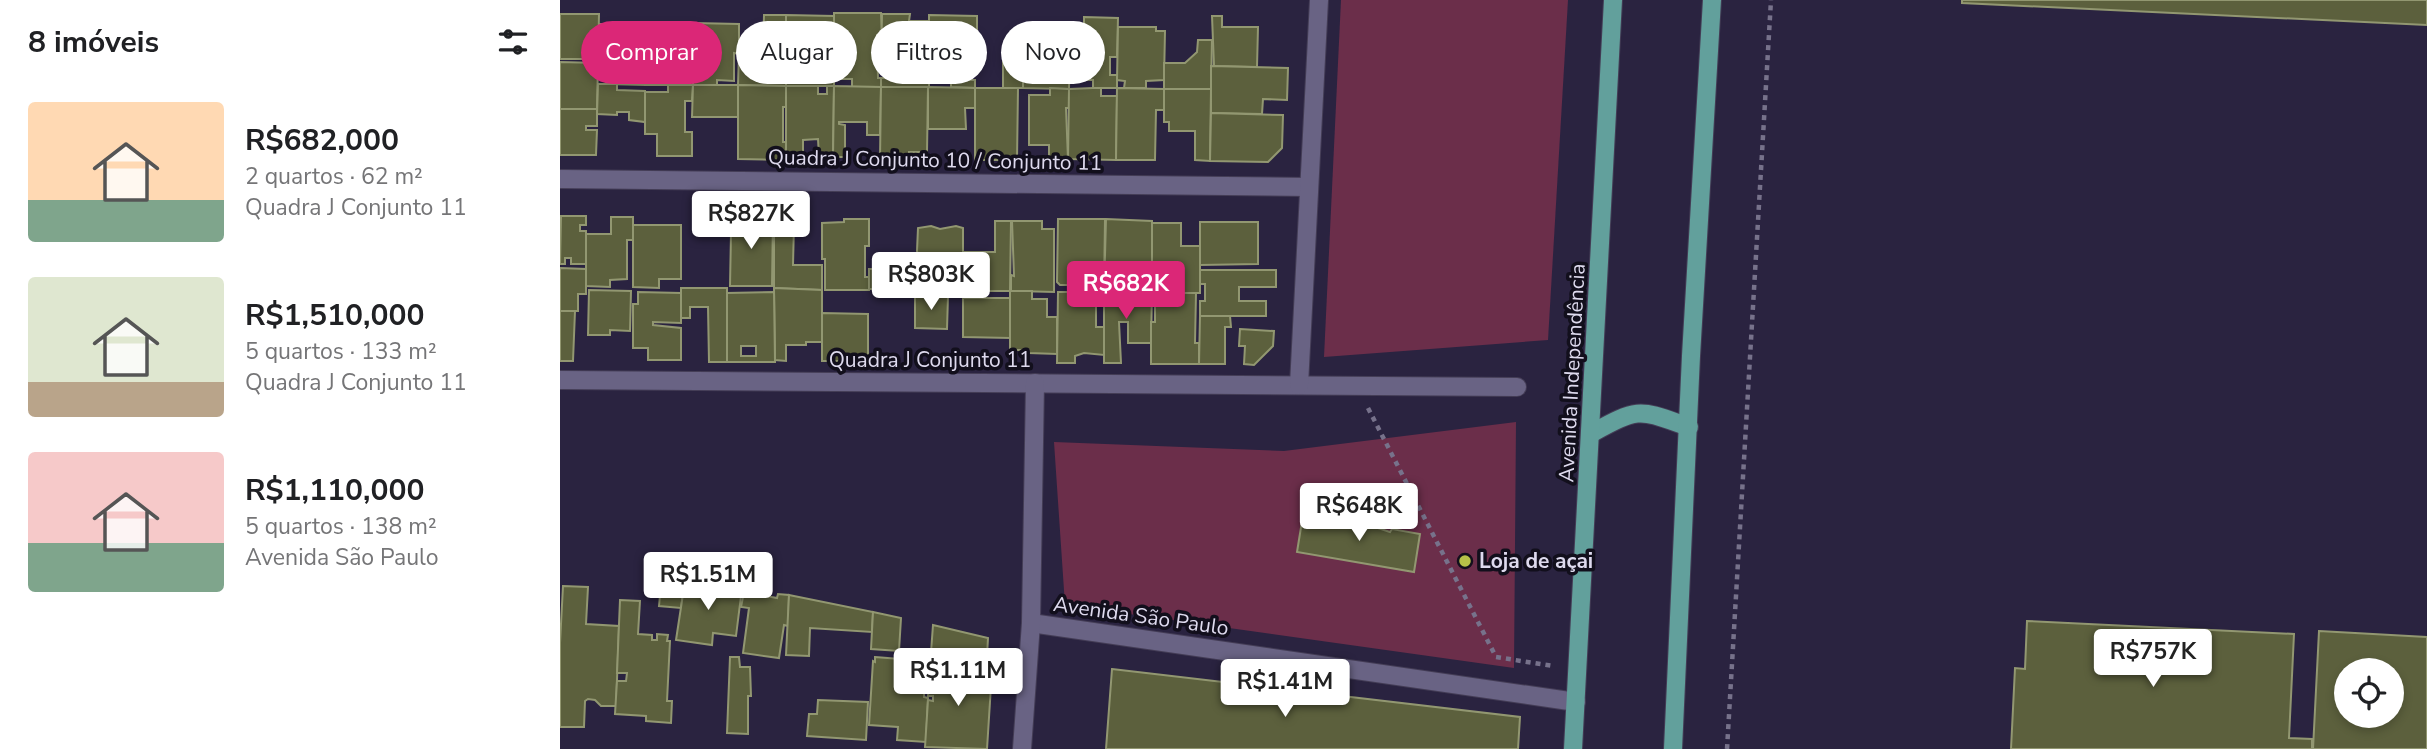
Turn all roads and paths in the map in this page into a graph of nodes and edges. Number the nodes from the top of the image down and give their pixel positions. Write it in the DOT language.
graph roads {
  1 [pos="1319,0"];
  2 [pos="1613,0"];
  3 [pos="1712,0"];
  4 [pos="1772,0"];
  5 [pos="560,179"];
  6 [pos="1310,187"];
  7 [pos="560,380"];
  8 [pos="1035,383"];
  9 [pos="1299,385"];
  10 [pos="1356,386"];
  11 [pos="1517,387"];
  12 [pos="1689,428"];
  13 [pos="1592,433"];
  14 [pos="1031,623"];
  15 [pos="1554,666"];
  16 [pos="1576,702"];
  17 [pos="1573,740"];
  18 [pos="1022,749"];
  19 [pos="1578,749"];
  20 [pos="1673,749"];
  21 [pos="1727,749"];
  1 -- 6 [label="street"];
  2 -- 13 [label="main road, Avenida Independência"];
  3 -- 12 [label="main road"];
  4 -- 21 [label="path"];
  5 -- 6 [label="street, Quadra J Conjunto 10 / Conjunto 11"];
  6 -- 9 [label="street"];
  7 -- 8 [label="street, Quadra J Conjunto 11"];
  8 -- 9 [label="street, Quadra J Conjunto 11"];
  8 -- 14 [label="street"];
  9 -- 10 [label="street, Quadra J Conjunto 11"];
  10 -- 11 [label="street, Quadra J Conjunto 11"];
  10 -- 15 [label="path"];
  12 -- 13 [label="main road"];
  12 -- 20 [label="main road"];
  13 -- 16 [label="main road, Avenida Independência"];
  14 -- 16 [label="street, Avenida São Paulo"];
  14 -- 18 [label="street, Avenida São Paulo"];
  16 -- 17 [label="main road, Avenida Independência"];
  17 -- 19 [label="main road, Avenida Independência"];
}
